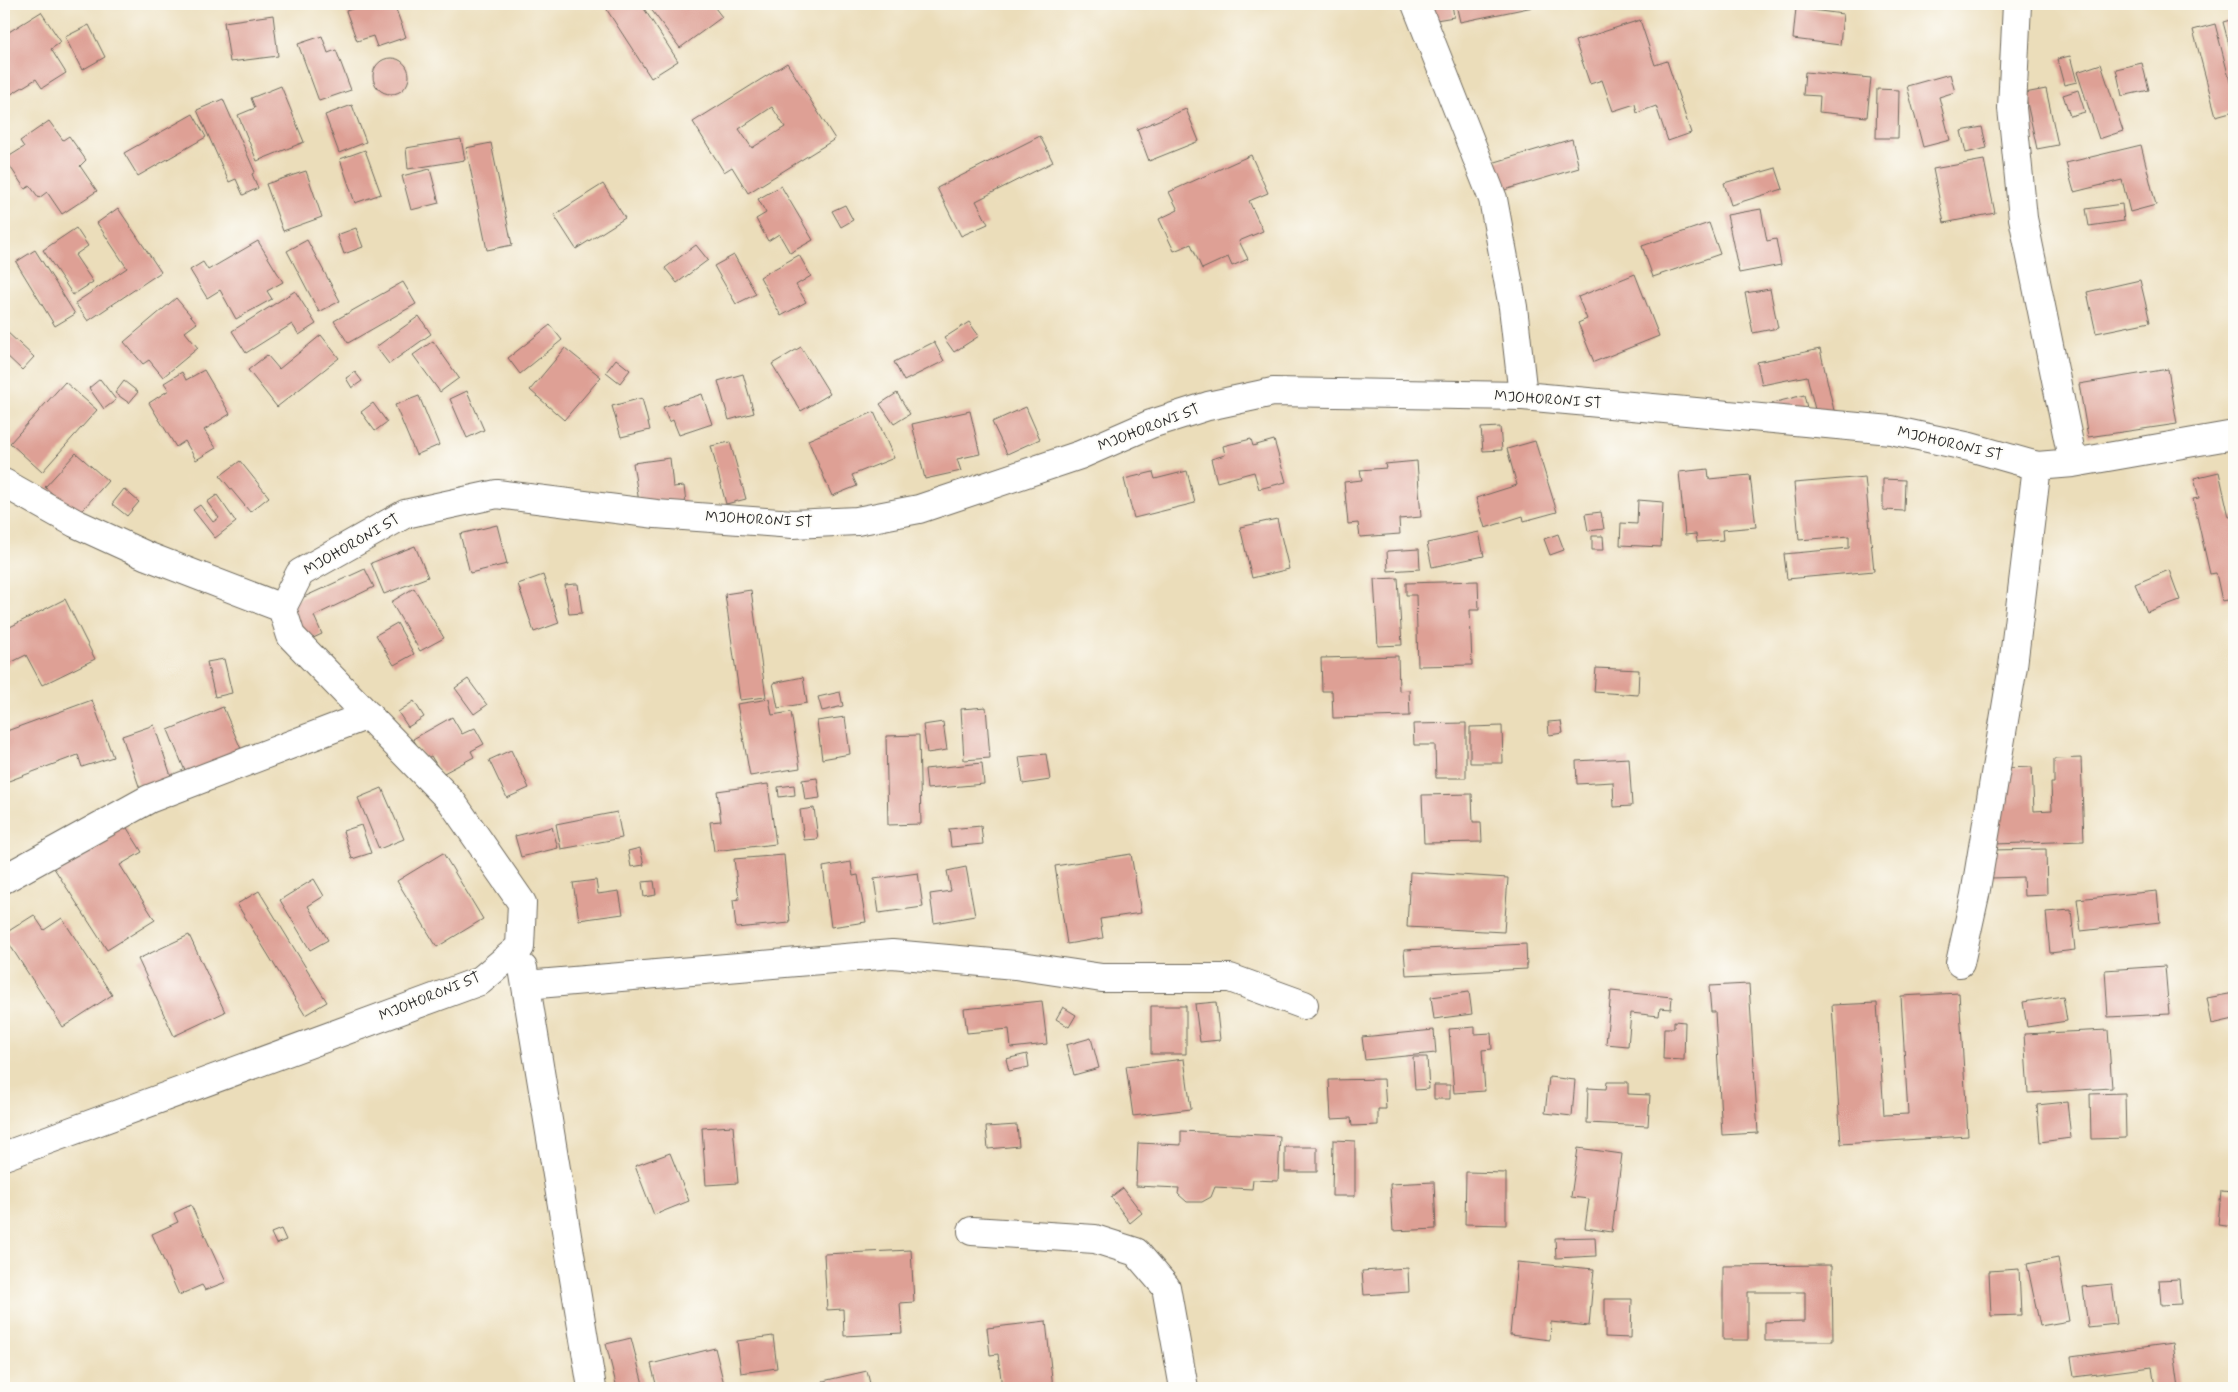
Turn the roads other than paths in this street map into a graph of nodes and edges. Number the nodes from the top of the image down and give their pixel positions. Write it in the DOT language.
graph roads {
  1 [pos="1416,4"];
  2 [pos="2017,4"];
  3 [pos="1523,396"];
  4 [pos="2234,435"];
  5 [pos="2073,463"];
  6 [pos="2037,466"];
  7 [pos="4,483"];
  8 [pos="282,608"];
  9 [pos="368,715"];
  10 [pos="4,879"];
  11 [pos="520,947"];
  12 [pos="1960,963"];
  13 [pos="526,985"];
  14 [pos="1304,1005"];
  15 [pos="4,1156"];
  16 [pos="972,1231"];
  17 [pos="592,1388"];
  18 [pos="1184,1388"];
  1 -- 3 [label="street"];
  2 -- 5 [label="street"];
  3 -- 6 [label="street, MJOHORONI ST"];
  3 -- 8 [label="street, MJOHORONI ST"];
  4 -- 5 [label="street, MJOHORONI ST"];
  5 -- 6 [label="street, MJOHORONI ST"];
  6 -- 12 [label="street"];
  7 -- 8 [label="street"];
  8 -- 9 [label="street"];
  9 -- 10 [label="street"];
  9 -- 11 [label="street"];
  11 -- 13 [label="street"];
  11 -- 15 [label="street, MJOHORONI ST"];
  13 -- 14 [label="street"];
  13 -- 17 [label="street"];
  16 -- 18 [label="street"];
}
